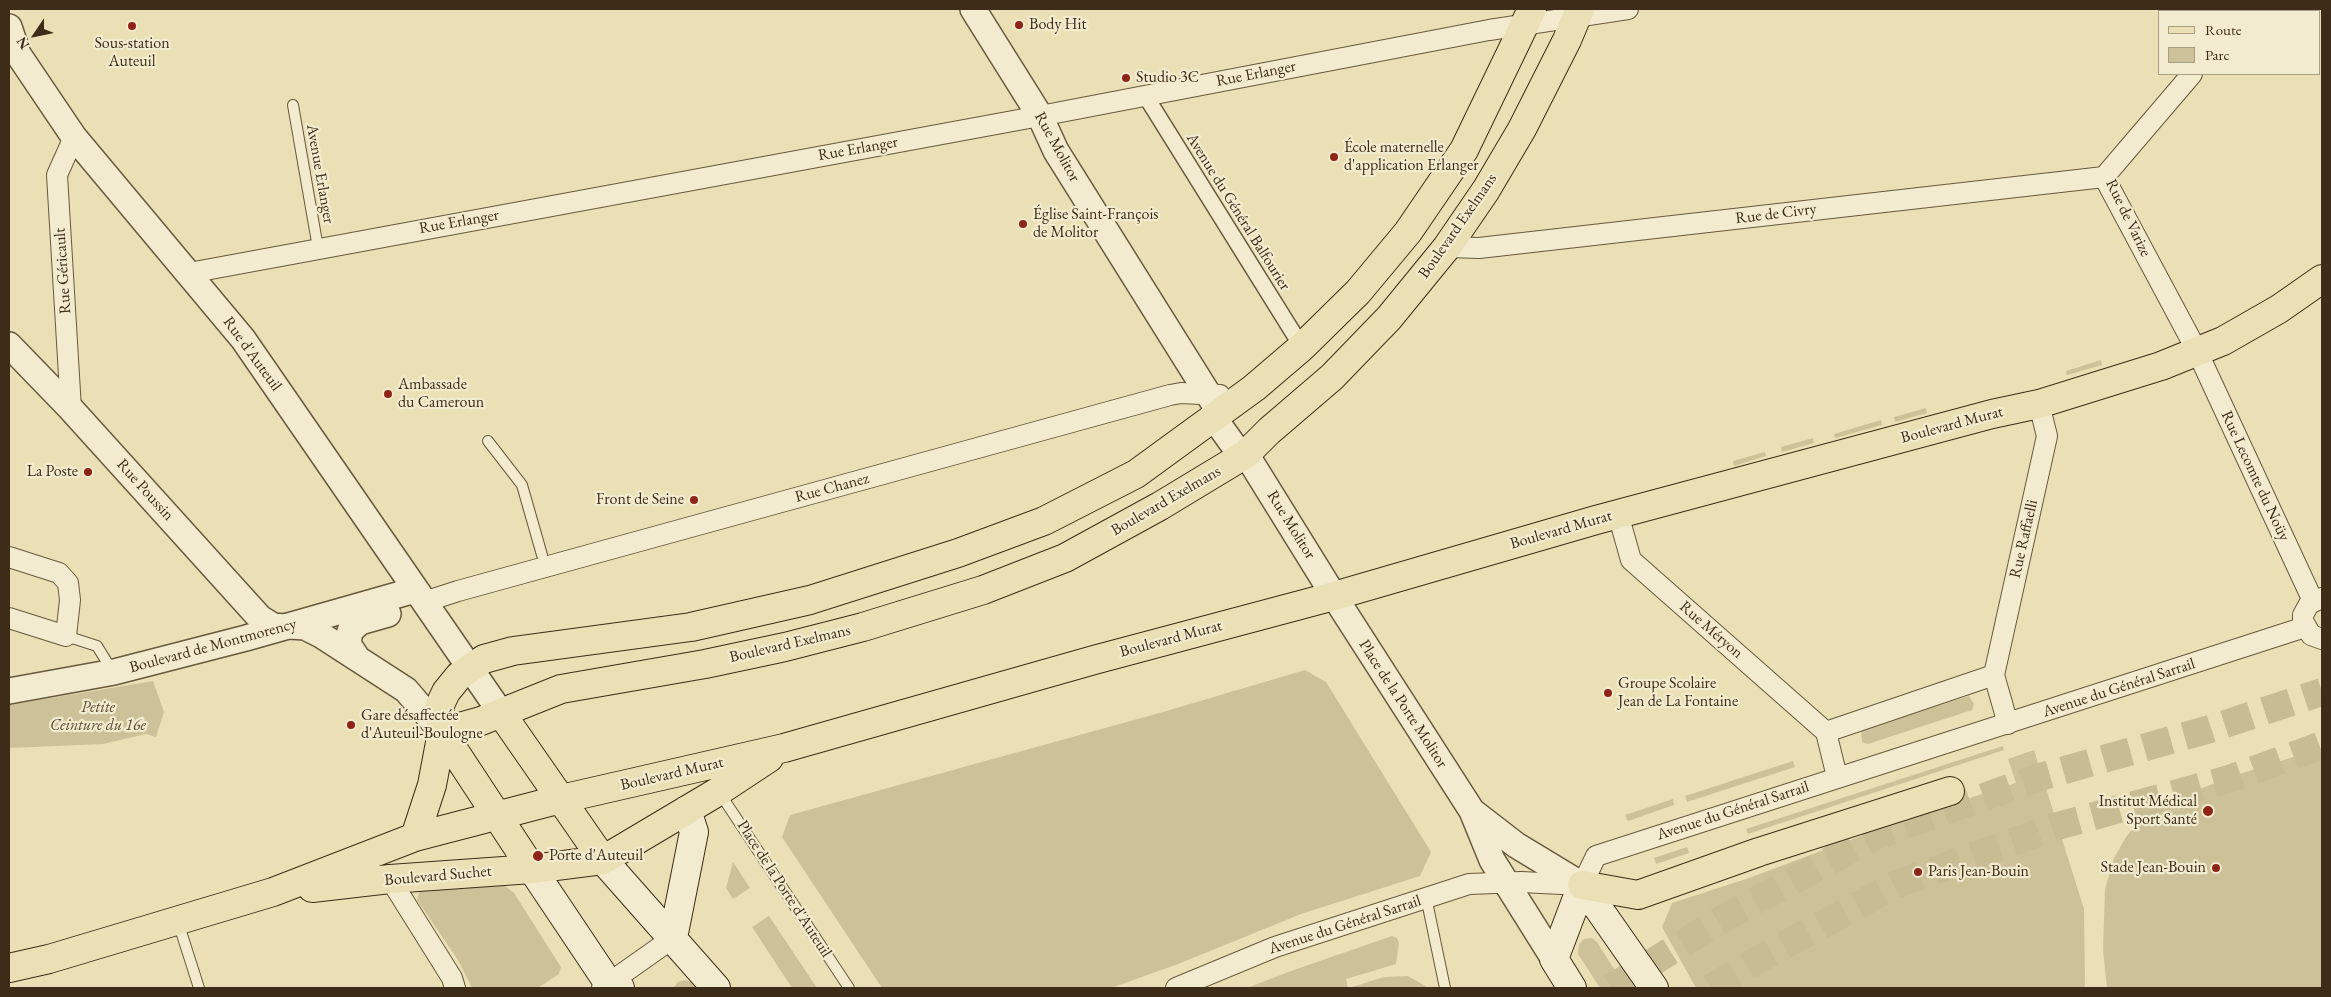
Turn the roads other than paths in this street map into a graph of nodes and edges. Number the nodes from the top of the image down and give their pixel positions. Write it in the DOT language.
graph roads {
  1 [pos="973,9"];
  2 [pos="1628,9"];
  3 [pos="1578,12"];
  4 [pos="1529,16"];
  5 [pos="9,28"];
  6 [pos="12,56"];
  7 [pos="2191,75"];
  8 [pos="1145,95"];
  9 [pos="293,106"];
  10 [pos="1040,116"];
  11 [pos="74,137"];
  12 [pos="2104,177"];
  13 [pos="1447,247"];
  14 [pos="318,248"];
  15 [pos="190,273"];
  16 [pos="2322,279"];
  17 [pos="9,345"];
  18 [pos="1302,347"];
  19 [pos="2197,352"];
  20 [pos="1214,404"];
  21 [pos="2040,404"];
  22 [pos="71,409"];
  23 [pos="488,441"];
  24 [pos="1246,454"];
  25 [pos="1618,514"];
  26 [pos="542,555"];
  27 [pos="9,557"];
  28 [pos="419,596"];
  29 [pos="1334,596"];
  30 [pos="2318,600"];
  31 [pos="9,618"];
  32 [pos="287,626"];
  33 [pos="2305,627"];
  34 [pos="66,636"];
  35 [pos="2322,639"];
  36 [pos="356,656"];
  37 [pos="469,668"];
  38 [pos="114,672"];
  39 [pos="1994,675"];
  40 [pos="9,691"];
  41 [pos="500,713"];
  42 [pos="2008,724"];
  43 [pos="442,732"];
  44 [pos="1826,732"];
  45 [pos="784,748"];
  46 [pos="1837,777"];
  47 [pos="719,791"];
  48 [pos="1950,791"];
  49 [pos="561,799"];
  50 [pos="687,810"];
  51 [pos="1472,811"];
  52 [pos="497,816"];
  53 [pos="462,825"];
  54 [pos="415,837"];
  55 [pos="603,860"];
  56 [pos="532,869"];
  57 [pos="390,878"];
  58 [pos="1505,883"];
  59 [pos="1582,885"];
  60 [pos="273,892"];
  61 [pos="1426,897"];
  62 [pos="178,921"];
  63 [pos="673,938"];
  64 [pos="1554,959"];
  65 [pos="9,968"];
  66 [pos="1187,986"];
  67 [pos="610,987"];
  68 [pos="199,988"];
  69 [pos="455,988"];
  70 [pos="716,988"];
  71 [pos="849,988"];
  72 [pos="1445,988"];
  73 [pos="1572,988"];
  74 [pos="1654,988"];
  1 -- 10 [label="street, Rue Molitor"];
  2 -- 3 [label="street, Rue Erlanger"];
  3 -- 4 [label="street, Rue Erlanger"];
  3 -- 13 [label="main road, Boulevard Exelmans"];
  4 -- 8 [label="street, Rue Erlanger"];
  4 -- 18 [label="main road"];
  5 -- 6 [label="street, Rue d'Auteuil"];
  6 -- 11 [label="street, Rue d'Auteuil"];
  7 -- 12 [label="street, Rue de Varize"];
  8 -- 10 [label="street, Rue Erlanger"];
  8 -- 18 [label="street, Avenue du Général Balfourier"];
  9 -- 14 [label="lane, Avenue Erlanger"];
  10 -- 14 [label="street, Rue Erlanger"];
  10 -- 20 [label="street, Rue Molitor"];
  11 -- 15 [label="street, Rue d'Auteuil"];
  11 -- 22 [label="street, Rue Géricault"];
  12 -- 13 [label="street, Rue de Civry"];
  12 -- 19 [label="street, Rue de Varize"];
  13 -- 24 [label="main road, Boulevard Exelmans"];
  14 -- 15 [label="street, Rue Erlanger"];
  15 -- 28 [label="street, Rue d'Auteuil"];
  16 -- 19 [label="main road, Boulevard Murat"];
  17 -- 22 [label="street, Rue Poussin"];
  18 -- 20 [label="main road"];
  19 -- 21 [label="main road, Boulevard Murat"];
  19 -- 30 [label="street, Rue Lecomte du Noüy"];
  20 -- 24 [label="street, Rue Molitor"];
  20 -- 28 [label="street, Rue Chanez"];
  20 -- 37 [label="main road"];
  21 -- 25 [label="main road, Boulevard Murat"];
  21 -- 39 [label="street, Rue Raffaelli"];
  22 -- 32 [label="street, Rue Poussin"];
  23 -- 26 [label="lane"];
  24 -- 29 [label="street, Rue Molitor"];
  24 -- 41 [label="main road, Boulevard Exelmans"];
  25 -- 29 [label="main road, Boulevard Murat"];
  25 -- 44 [label="street, Rue Méryon"];
  27 -- 34 [label="street"];
  28 -- 32 [label="street, Boulevard de Montmorency"];
  28 -- 36 [label="street"];
  28 -- 37 [label="street, Rue d'Auteuil"];
  29 -- 45 [label="main road, Boulevard Murat"];
  29 -- 51 [label="street, Place de la Porte Molitor"];
  30 -- 33 [label="street"];
  31 -- 34 [label="street"];
  32 -- 36 [label="street, Rue Poussin"];
  32 -- 38 [label="street, Boulevard de Montmorency"];
  33 -- 35 [label="street"];
  33 -- 42 [label="street, Avenue du Général Sarrail"];
  34 -- 38 [label="lane"];
  36 -- 43 [label="street, Rue Poussin"];
  37 -- 41 [label="street"];
  37 -- 43 [label="main road"];
  38 -- 40 [label="street, Boulevard de Montmorency"];
  39 -- 42 [label="street"];
  39 -- 44 [label="street"];
  41 -- 43 [label="main road"];
  41 -- 49 [label="main road"];
  42 -- 46 [label="street, Avenue du Général Sarrail"];
  43 -- 52 [label="main road"];
  43 -- 54 [label="main road"];
  44 -- 46 [label="street"];
  45 -- 47 [label="main road, Boulevard Murat"];
  45 -- 49 [label="main road, Boulevard Murat"];
  46 -- 59 [label="street, Avenue du Général Sarrail"];
  47 -- 50 [label="main road, Boulevard Murat"];
  47 -- 71 [label="lane, Place de la Porte d'Auteuil"];
  48 -- 59 [label="main road"];
  49 -- 52 [label="main road, Boulevard Suchet"];
  49 -- 55 [label="main road"];
  50 -- 55 [label="main road, Boulevard Murat"];
  50 -- 63 [label="main road"];
  51 -- 58 [label="street, Place de la Porte Molitor"];
  51 -- 59 [label="street, Place de la Porte Molitor"];
  52 -- 53 [label="main road, Boulevard Suchet"];
  52 -- 56 [label="main road"];
  53 -- 54 [label="main road, Boulevard Suchet"];
  53 -- 57 [label="main road"];
  54 -- 60 [label="main road, Boulevard Suchet"];
  55 -- 56 [label="main road, Boulevard Suchet"];
  55 -- 63 [label="main road"];
  56 -- 57 [label="main road, Boulevard Suchet"];
  56 -- 67 [label="main road"];
  57 -- 60 [label="main road, Boulevard Suchet"];
  57 -- 69 [label="street"];
  58 -- 59 [label="street, Avenue du Général Sarrail"];
  58 -- 61 [label="street, Avenue du Général Sarrail"];
  58 -- 64 [label="street, Place de la Porte Molitor"];
  59 -- 64 [label="main road"];
  59 -- 74 [label="main road"];
  60 -- 62 [label="main road, Boulevard Suchet"];
  61 -- 66 [label="street, Avenue du Général Sarrail"];
  61 -- 72 [label="lane"];
  62 -- 65 [label="main road, Boulevard Suchet"];
  62 -- 68 [label="lane"];
  63 -- 67 [label="street"];
  63 -- 70 [label="main road"];
  64 -- 73 [label="main road"];
}
